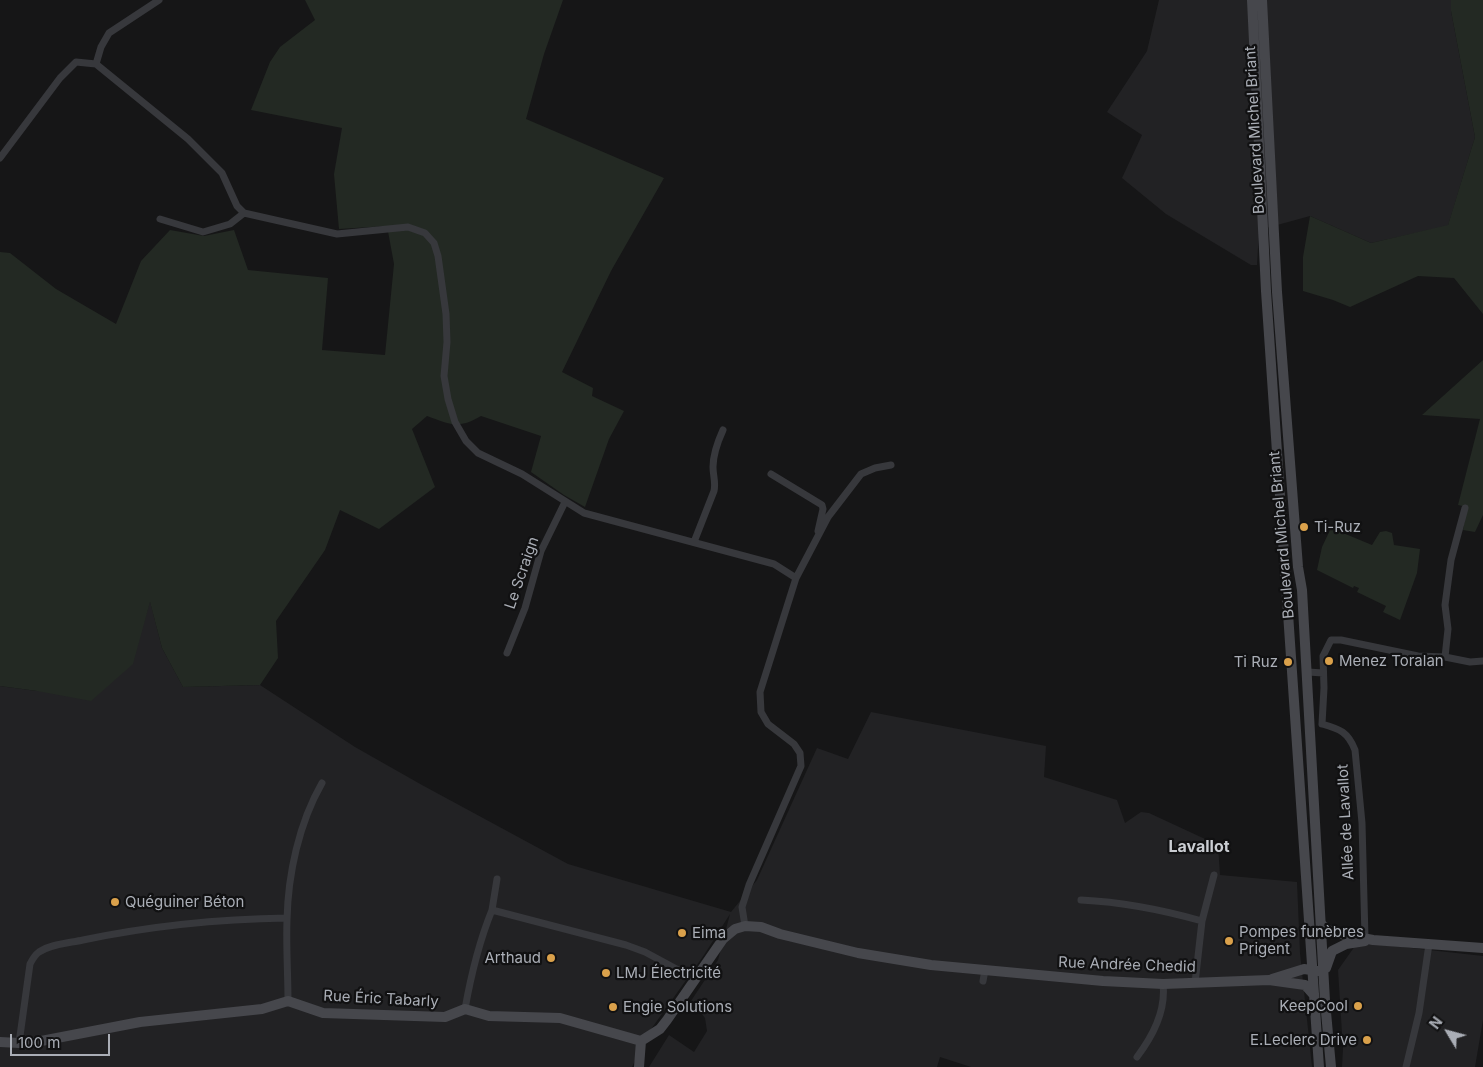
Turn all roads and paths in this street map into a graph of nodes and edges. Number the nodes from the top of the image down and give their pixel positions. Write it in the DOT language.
graph roads {
  1 [pos="159,0"];
  2 [pos="1252,0"];
  3 [pos="1262,0"];
  4 [pos="96,64"];
  5 [pos="1262,80"];
  6 [pos="0,158"];
  7 [pos="244,213"];
  8 [pos="160,219"];
  9 [pos="723,430"];
  10 [pos="891,465"];
  11 [pos="771,474"];
  12 [pos="565,502"];
  13 [pos="1465,508"];
  14 [pos="818,537"];
  15 [pos="694,542"];
  16 [pos="796,578"];
  17 [pos="508,653"];
  18 [pos="1444,657"];
  19 [pos="1483,661"];
  20 [pos="1308,672"];
  21 [pos="1323,673"];
  22 [pos="1296,707"];
  23 [pos="1322,724"];
  24 [pos="1311,727"];
  25 [pos="322,783"];
  26 [pos="1214,875"];
  27 [pos="497,879"];
  28 [pos="1081,900"];
  29 [pos="492,910"];
  30 [pos="287,918"];
  31 [pos="1202,921"];
  32 [pos="745,926"];
  33 [pos="1327,935"];
  34 [pos="1369,939"];
  35 [pos="1429,944"];
  36 [pos="1483,948"];
  37 [pos="1311,951"];
  38 [pos="1325,972"];
  39 [pos="1309,976"];
  40 [pos="695,979"];
  41 [pos="1269,980"];
  42 [pos="1196,983"];
  43 [pos="1163,984"];
  44 [pos="288,1001"];
  45 [pos="465,1009"];
  46 [pos="641,1041"];
  47 [pos="0,1042"];
  48 [pos="19,1043"];
  49 [pos="1137,1057"];
  50 [pos="639,1067"];
  51 [pos="1320,1067"];
  52 [pos="1331,1067"];
  53 [pos="1406,1067"];
  1 -- 4 [label="street"];
  2 -- 5 [label="main road, Boulevard Michel Briant"];
  3 -- 5 [label="main road, Boulevard Michel Briant"];
  4 -- 6 [label="street"];
  4 -- 7 [label="street"];
  5 -- 20 [label="main road, Boulevard Michel Briant"];
  5 -- 22 [label="main road, Boulevard Michel Briant"];
  7 -- 8 [label="street"];
  7 -- 12 [label="street"];
  9 -- 15 [label="street"];
  10 -- 14 [label="street"];
  11 -- 14 [label="street"];
  12 -- 15 [label="street"];
  12 -- 17 [label="street, Le Scraign"];
  13 -- 18 [label="street"];
  14 -- 16 [label="street"];
  15 -- 16 [label="street"];
  16 -- 32 [label="street"];
  18 -- 19 [label="street"];
  18 -- 21 [label="street"];
  20 -- 21 [label="street"];
  20 -- 24 [label="main road, Boulevard Michel Briant"];
  21 -- 23 [label="street"];
  22 -- 24 [label="main road"];
  22 -- 37 [label="main road, Boulevard Michel Briant"];
  23 -- 24 [label="street"];
  23 -- 34 [label="street, Allée de Lavallot"];
  24 -- 33 [label="main road, Boulevard Michel Briant"];
  25 -- 30 [label="street"];
  26 -- 31 [label="street"];
  27 -- 29 [label="street"];
  28 -- 31 [label="street"];
  29 -- 40 [label="street"];
  29 -- 45 [label="street"];
  30 -- 44 [label="street"];
  30 -- 48 [label="street"];
  31 -- 42 [label="street"];
  32 -- 40 [label="main road"];
  32 -- 43 [label="main road, Rue Andrée Chedid"];
  33 -- 34 [label="main road"];
  33 -- 37 [label="main road"];
  33 -- 38 [label="main road"];
  34 -- 35 [label="main road"];
  34 -- 38 [label="main road"];
  35 -- 36 [label="main road"];
  35 -- 53 [label="street"];
  37 -- 39 [label="main road"];
  38 -- 39 [label="main road"];
  38 -- 52 [label="main road"];
  39 -- 41 [label="main road, Rue Andrée Chedid"];
  39 -- 41 [label="main road, Rue Andrée Chedid"];
  39 -- 51 [label="main road"];
  40 -- 46 [label="main road"];
  41 -- 42 [label="main road, Rue Andrée Chedid"];
  42 -- 43 [label="main road, Rue Andrée Chedid"];
  43 -- 49 [label="street"];
  44 -- 45 [label="main road, Rue Éric Tabarly"];
  44 -- 48 [label="main road"];
  45 -- 46 [label="main road"];
  46 -- 50 [label="main road"];
  47 -- 48 [label="main road"];
}
